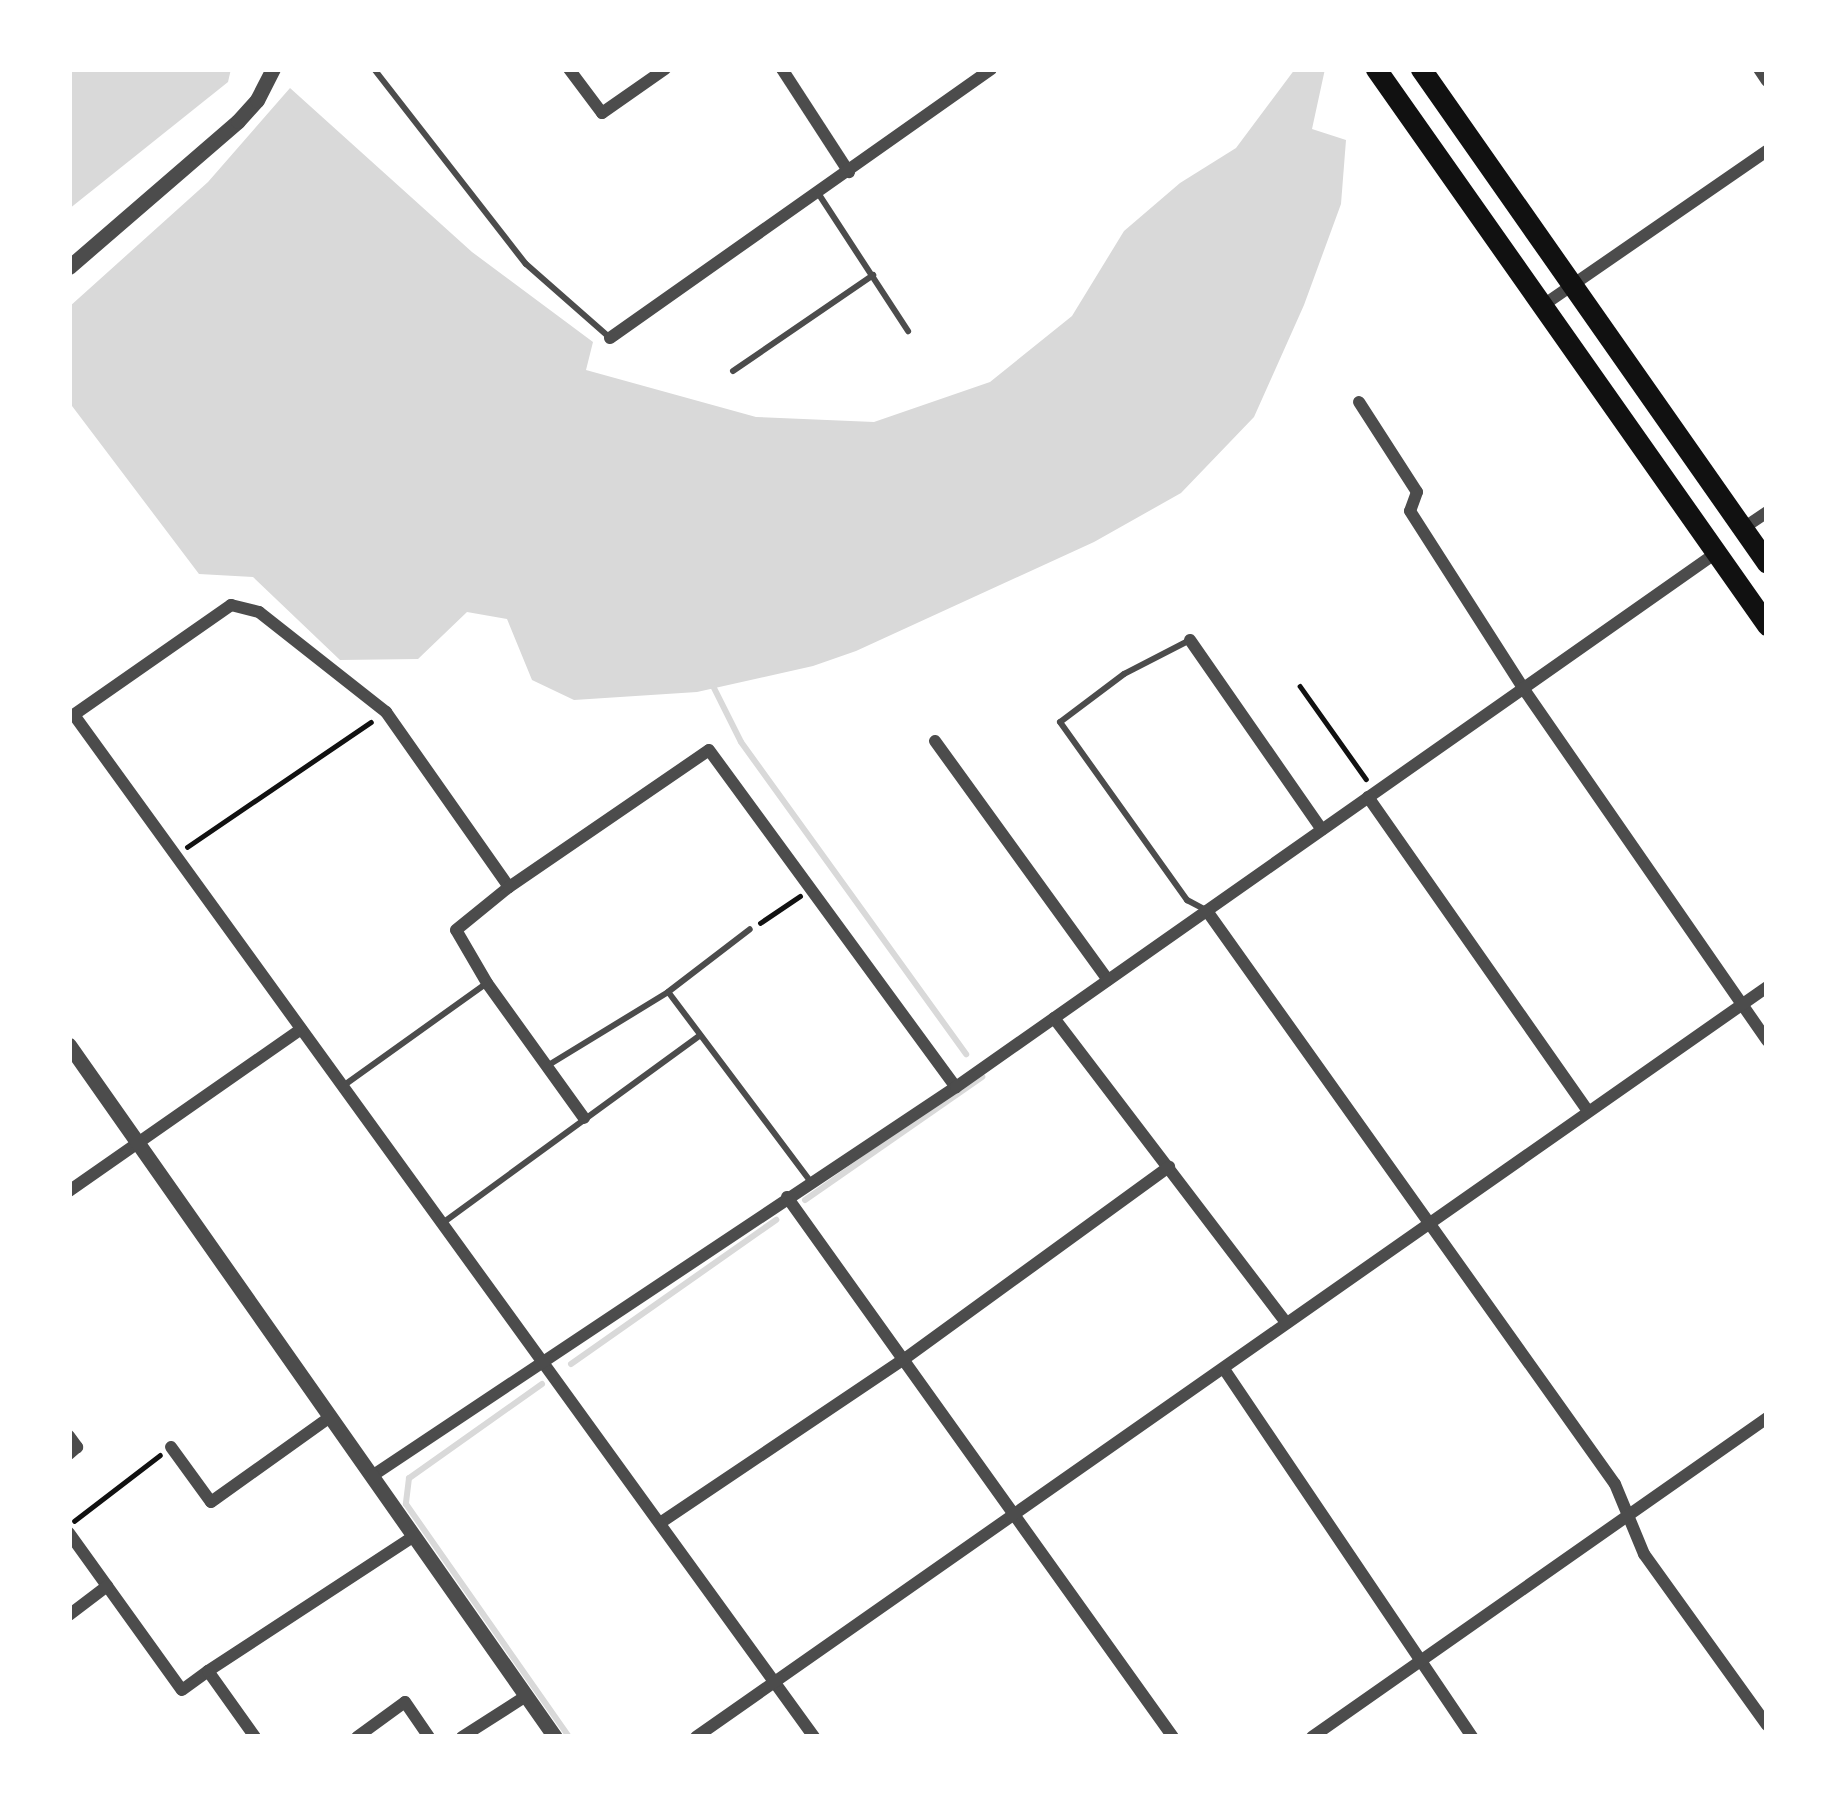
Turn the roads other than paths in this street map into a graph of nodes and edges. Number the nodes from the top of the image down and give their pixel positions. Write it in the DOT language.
graph roads {
  1 [pos="273,69"];
  2 [pos="374,69"];
  3 [pos="569,69"];
  4 [pos="665,69"];
  5 [pos="782,69"];
  6 [pos="992,69"];
  7 [pos="1376,69"];
  8 [pos="1422,69"];
  9 [pos="1759,69"];
  10 [pos="1767,81"];
  11 [pos="1767,151"];
  12 [pos="850,172"];
  13 [pos="818,193"];
  14 [pos="69,267"];
  15 [pos="873,275"];
  16 [pos="1573,286"];
  17 [pos="1542,306"];
  18 [pos="908,331"];
  19 [pos="610,338"];
  20 [pos="733,371"];
  21 [pos="1359,402"];
  22 [pos="1767,512"];
  23 [pos="1742,529"];
  24 [pos="1716,553"];
  25 [pos="1767,563"];
  26 [pos="1767,626"];
  27 [pos="1190,640"];
  28 [pos="1523,688"];
  29 [pos="71,716"];
  30 [pos="935,741"];
  31 [pos="1368,797"];
  32 [pos="1322,830"];
  33 [pos="509,887"];
  34 [pos="1207,910"];
  35 [pos="750,929"];
  36 [pos="1108,980"];
  37 [pos="487,983"];
  38 [pos="1767,987"];
  39 [pos="668,992"];
  40 [pos="1741,1005"];
  41 [pos="1054,1018"];
  42 [pos="301,1029"];
  43 [pos="700,1036"];
  44 [pos="1767,1041"];
  45 [pos="69,1045"];
  46 [pos="547,1066"];
  47 [pos="342,1086"];
  48 [pos="956,1087"];
  49 [pos="1586,1108"];
  50 [pos="584,1118"];
  51 [pos="138,1144"];
  52 [pos="1169,1167"];
  53 [pos="811,1182"];
  54 [pos="69,1191"];
  55 [pos="787,1197"];
  56 [pos="444,1222"];
  57 [pos="1431,1222"];
  58 [pos="1286,1323"];
  59 [pos="545,1358"];
  60 [pos="902,1360"];
  61 [pos="1224,1369"];
  62 [pos="330,1417"];
  63 [pos="1767,1418"];
  64 [pos="69,1436"];
  65 [pos="171,1447"];
  66 [pos="69,1454"];
  67 [pos="372,1476"];
  68 [pos="1018,1513"];
  69 [pos="1626,1514"];
  70 [pos="663,1521"];
  71 [pos="69,1529"];
  72 [pos="414,1536"];
  73 [pos="107,1586"];
  74 [pos="69,1615"];
  75 [pos="1418,1660"];
  76 [pos="208,1672"];
  77 [pos="776,1682"];
  78 [pos="526,1696"];
  79 [pos="1767,1725"];
  80 [pos="251,1732"];
  81 [pos="234,1737"];
  82 [pos="357,1737"];
  83 [pos="429,1737"];
  84 [pos="462,1737"];
  85 [pos="555,1737"];
  86 [pos="696,1737"];
  87 [pos="814,1737"];
  88 [pos="1173,1737"];
  89 [pos="1312,1737"];
  90 [pos="1472,1737"];
  1 -- 14 [label="street"];
  2 -- 19 [label="lane"];
  3 -- 4 [label="street"];
  5 -- 12 [label="street"];
  6 -- 12 [label="street"];
  7 -- 17 [label="main road"];
  8 -- 16 [label="main road"];
  9 -- 10 [label="street"];
  11 -- 16 [label="street"];
  12 -- 13 [label="street"];
  13 -- 15 [label="lane"];
  13 -- 19 [label="street"];
  15 -- 18 [label="lane"];
  15 -- 20 [label="lane"];
  16 -- 17 [label="street"];
  16 -- 23 [label="main road"];
  17 -- 24 [label="main road"];
  21 -- 28 [label="street"];
  22 -- 23 [label="street"];
  23 -- 25 [label="main road"];
  24 -- 26 [label="main road"];
  24 -- 28 [label="street"];
  27 -- 32 [label="street"];
  27 -- 34 [label="lane"];
  28 -- 31 [label="street"];
  28 -- 40 [label="street"];
  29 -- 33 [label="street"];
  29 -- 42 [label="street"];
  30 -- 36 [label="street"];
  31 -- 32 [label="street"];
  31 -- 49 [label="street"];
  32 -- 34 [label="street"];
  33 -- 37 [label="street"];
  33 -- 48 [label="street"];
  34 -- 36 [label="street"];
  34 -- 57 [label="street"];
  35 -- 39 [label="lane"];
  36 -- 41 [label="street"];
  37 -- 46 [label="street"];
  37 -- 47 [label="lane"];
  38 -- 40 [label="street"];
  39 -- 43 [label="lane"];
  39 -- 46 [label="lane"];
  40 -- 44 [label="street"];
  40 -- 49 [label="street"];
  41 -- 48 [label="street"];
  41 -- 52 [label="street"];
  42 -- 47 [label="street"];
  42 -- 51 [label="street"];
  43 -- 50 [label="lane"];
  43 -- 53 [label="lane"];
  45 -- 51 [label="street"];
  46 -- 50 [label="street"];
  47 -- 56 [label="street"];
  48 -- 53 [label="street"];
  49 -- 57 [label="street"];
  50 -- 56 [label="lane"];
  51 -- 54 [label="street"];
  51 -- 62 [label="street"];
  52 -- 58 [label="street"];
  52 -- 60 [label="street"];
  53 -- 55 [label="street"];
  55 -- 59 [label="street"];
  55 -- 60 [label="street"];
  56 -- 59 [label="street"];
  57 -- 58 [label="street"];
  57 -- 69 [label="street"];
  58 -- 61 [label="street"];
  59 -- 67 [label="street"];
  59 -- 70 [label="street"];
  60 -- 68 [label="street"];
  60 -- 70 [label="street"];
  61 -- 68 [label="street"];
  61 -- 75 [label="street"];
  62 -- 65 [label="street"];
  62 -- 67 [label="street"];
  63 -- 69 [label="street"];
  64 -- 66 [label="street"];
  67 -- 72 [label="street"];
  68 -- 77 [label="street"];
  68 -- 88 [label="street"];
  69 -- 75 [label="street"];
  69 -- 79 [label="street"];
  70 -- 77 [label="street"];
  71 -- 73 [label="street"];
  72 -- 76 [label="street"];
  72 -- 78 [label="street"];
  73 -- 74 [label="street"];
  73 -- 76 [label="street"];
  75 -- 89 [label="street"];
  75 -- 90 [label="street"];
  76 -- 80 [label="street"];
  77 -- 86 [label="street"];
  77 -- 87 [label="street"];
  78 -- 84 [label="street"];
  78 -- 85 [label="street"];
  80 -- 81 [label="street"];
  82 -- 83 [label="street"];
}
